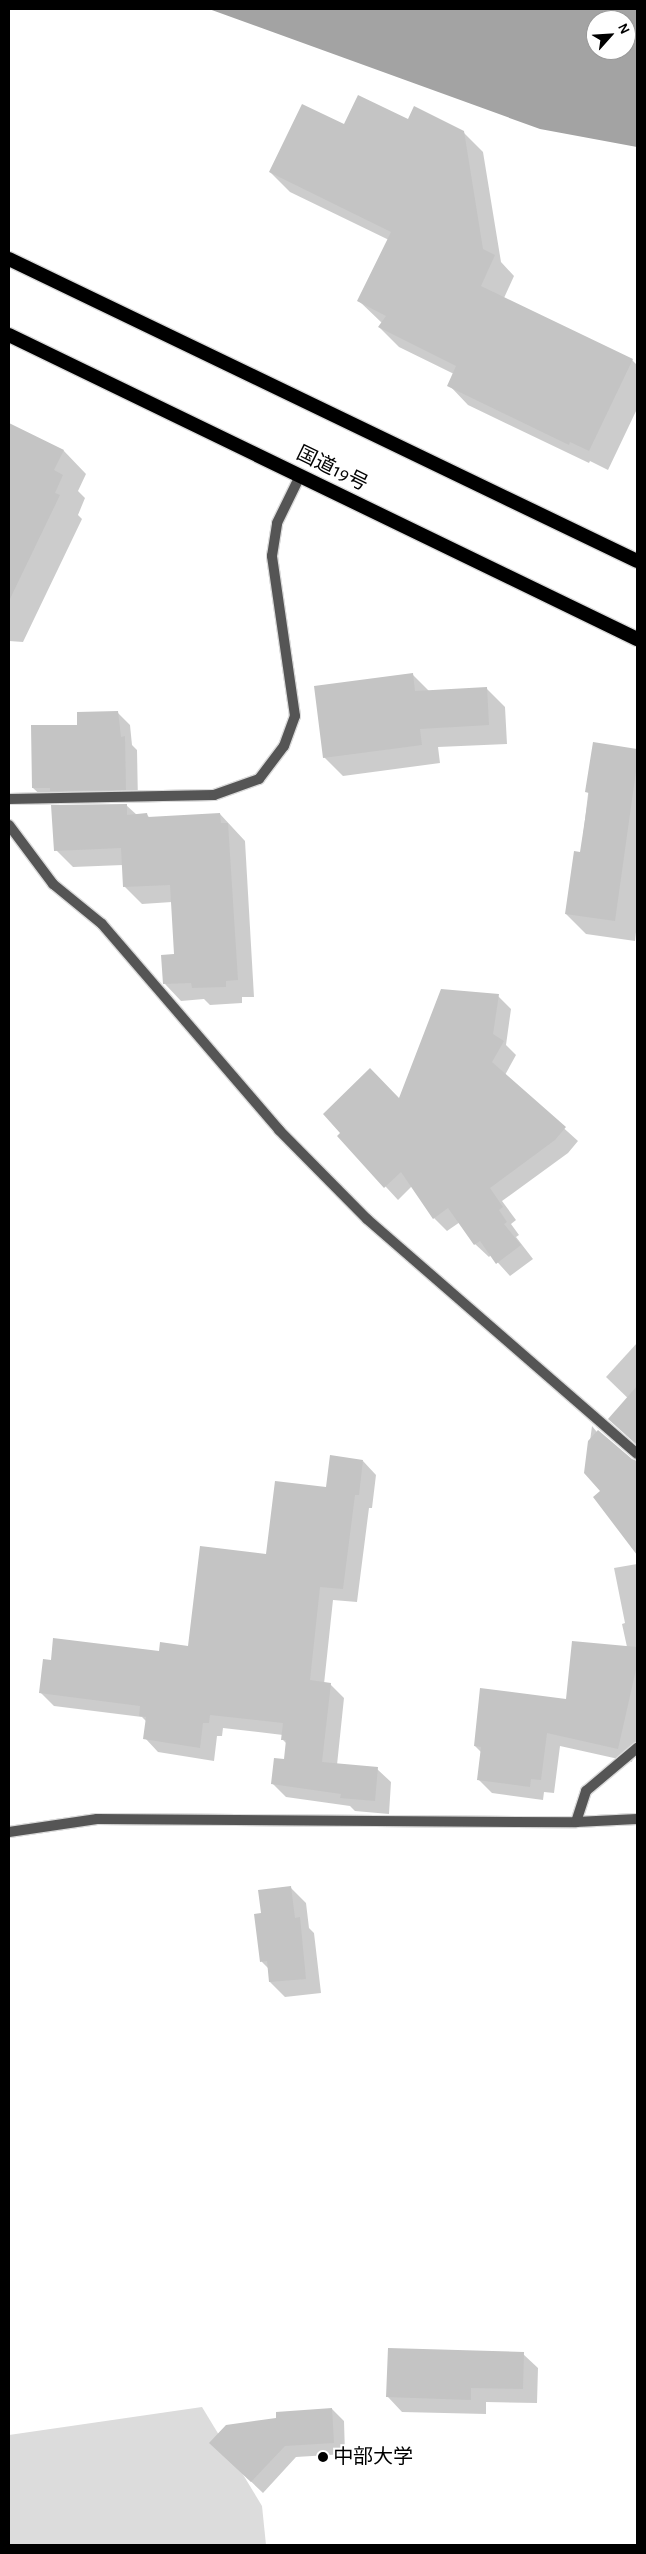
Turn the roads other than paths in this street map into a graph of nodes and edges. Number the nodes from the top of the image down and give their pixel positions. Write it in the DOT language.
graph roads {
  1 [pos="9,259"];
  2 [pos="9,335"];
  3 [pos="300,476"];
  4 [pos="637,561"];
  5 [pos="637,639"];
  6 [pos="9,799"];
  7 [pos="9,825"];
  8 [pos="637,1454"];
  9 [pos="637,1748"];
  10 [pos="637,1819"];
  11 [pos="576,1822"];
  12 [pos="9,1832"];
  1 -- 4 [label="highway"];
  2 -- 3 [label="highway, 国道19号"];
  3 -- 5 [label="highway, 国道19号"];
  3 -- 6 [label="street"];
  7 -- 8 [label="street"];
  9 -- 11 [label="street"];
  10 -- 11 [label="street"];
  11 -- 12 [label="street"];
}
